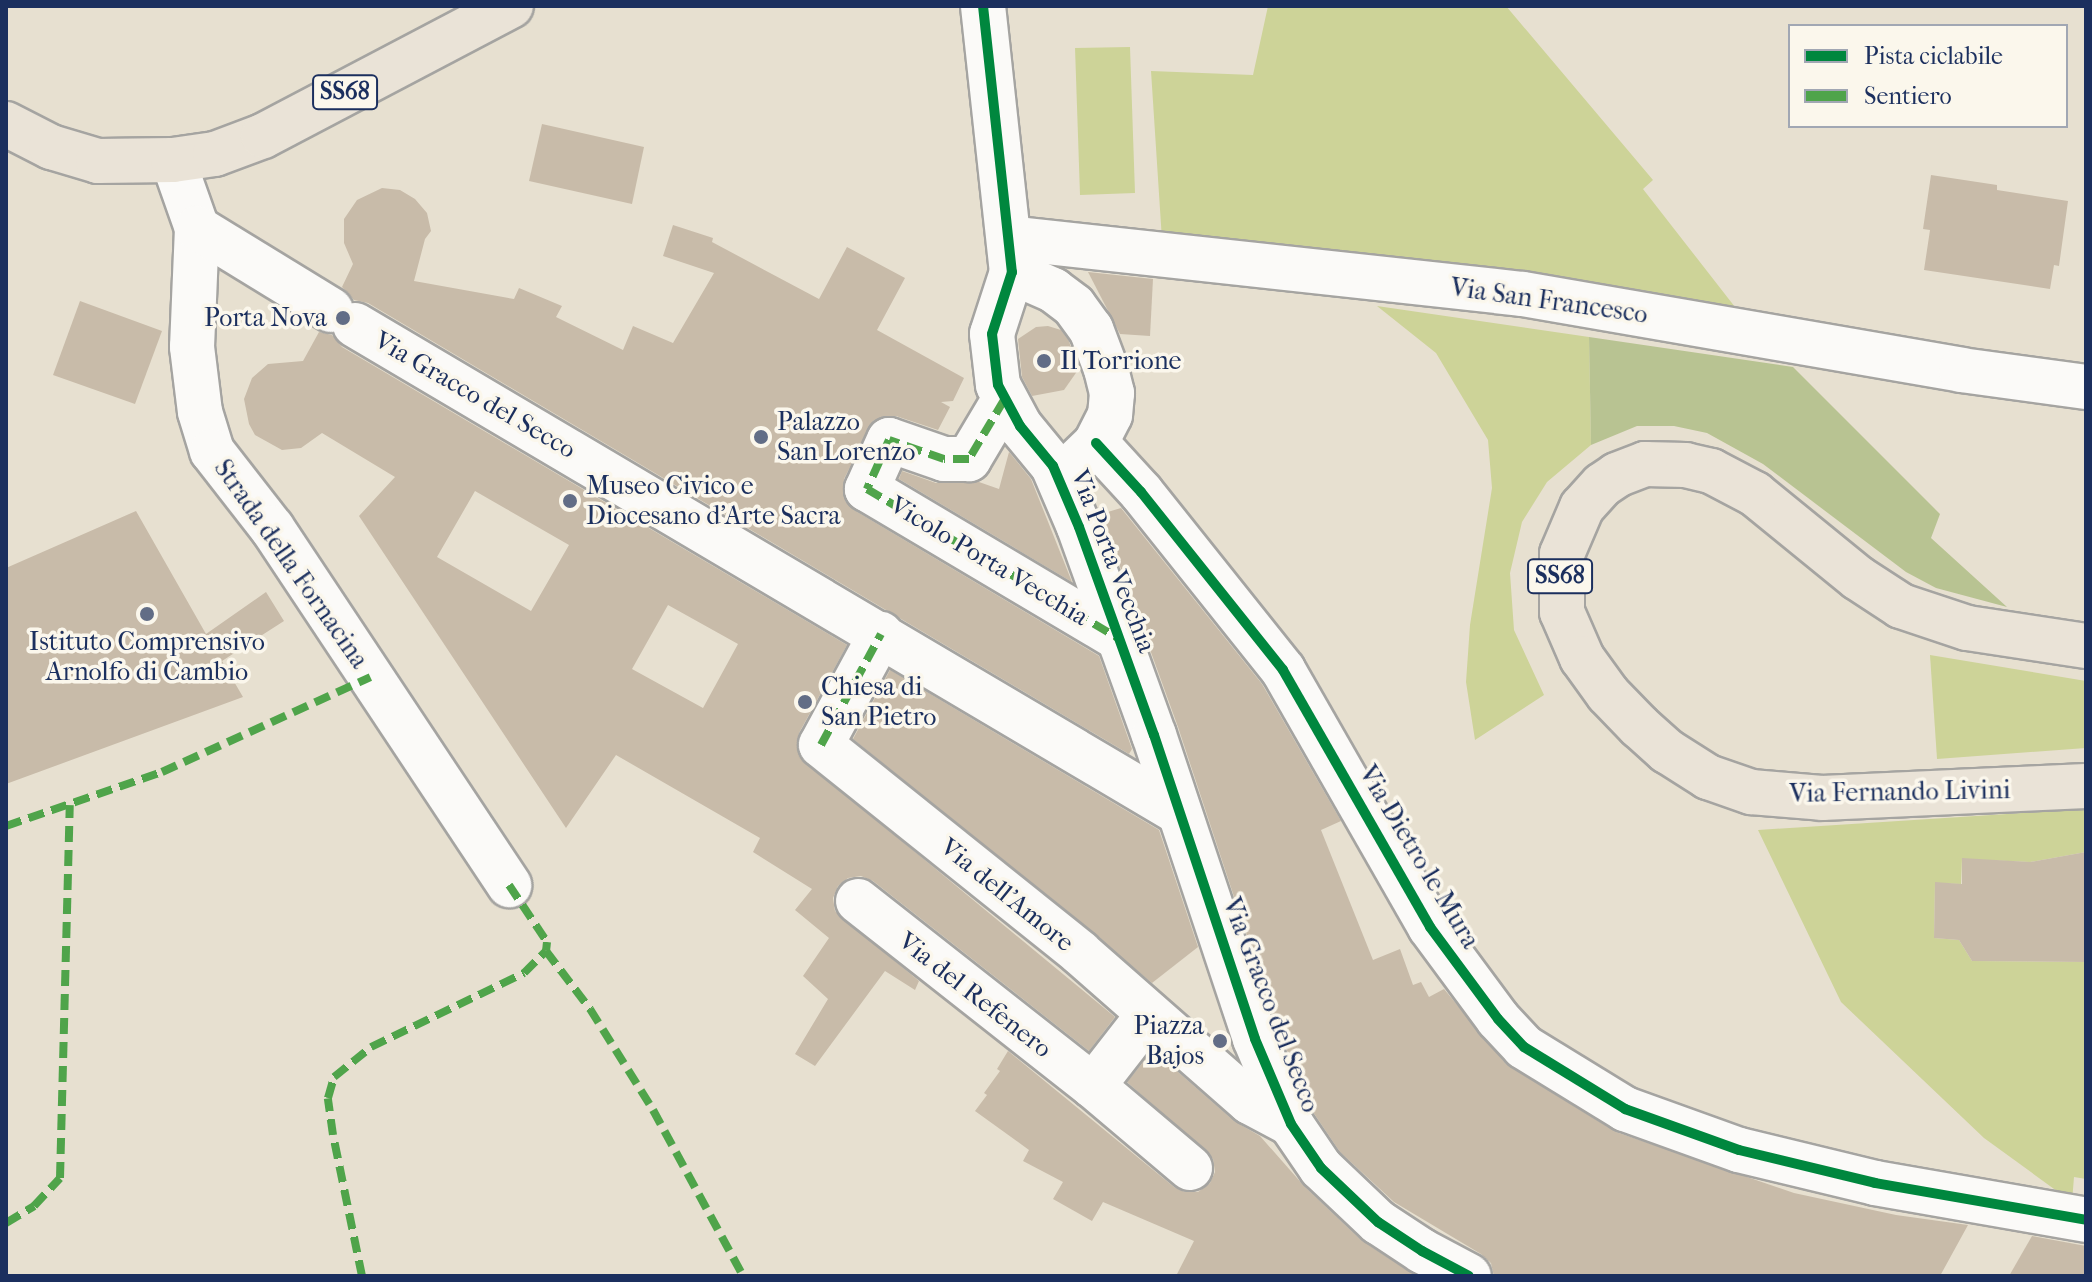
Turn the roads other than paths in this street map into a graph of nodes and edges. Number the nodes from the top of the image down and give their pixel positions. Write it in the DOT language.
graph roads {
  1 [pos="511,6"];
  2 [pos="983,6"];
  3 [pos="6,124"];
  4 [pos="173,160"];
  5 [pos="215,239"];
  6 [pos="1011,255"];
  7 [pos="2086,387"];
  8 [pos="1004,400"];
  9 [pos="1096,443"];
  10 [pos="1053,466"];
  11 [pos="881,634"];
  12 [pos="1121,640"];
  13 [pos="2086,646"];
  14 [pos="2086,786"];
  15 [pos="1178,812"];
  16 [pos="509,885"];
  17 [pos="858,901"];
  18 [pos="1149,1014"];
  19 [pos="1093,1086"];
  20 [pos="1291,1124"];
  21 [pos="1190,1168"];
  22 [pos="2086,1220"];
  23 [pos="1469,1276"];
  1 -- 4 [label="main road, SS68"];
  2 -- 6 [label="street, Via Porta Vecchia"];
  3 -- 4 [label="main road, SS68"];
  4 -- 5 [label="street, Strada della Fornacina"];
  5 -- 11 [label="street, Via Gracco del Secco"];
  5 -- 16 [label="street, Strada della Fornacina"];
  6 -- 7 [label="street, Via San Francesco"];
  6 -- 8 [label="street, Via Porta Vecchia"];
  6 -- 9 [label="street"];
  8 -- 10 [label="street, Via Porta Vecchia"];
  8 -- 12 [label="street, Vicolo Porta Vecchia"];
  9 -- 10 [label="street"];
  9 -- 22 [label="street, Via Dietro le Mura"];
  10 -- 12 [label="street, Via Porta Vecchia"];
  11 -- 15 [label="street, Via Gracco del Secco"];
  11 -- 18 [label="street, Via dell'Amore"];
  12 -- 15 [label="street, Via Porta Vecchia"];
  13 -- 14 [label="main road, Via Fernando Livini / SS68"];
  15 -- 20 [label="street, Via Gracco del Secco"];
  17 -- 19 [label="street, Via del Refenero"];
  18 -- 19 [label="street"];
  18 -- 20 [label="street, Via dell'Amore"];
  19 -- 21 [label="street, Via del Refenero"];
  20 -- 23 [label="street, Via Gracco del Secco"];
}
